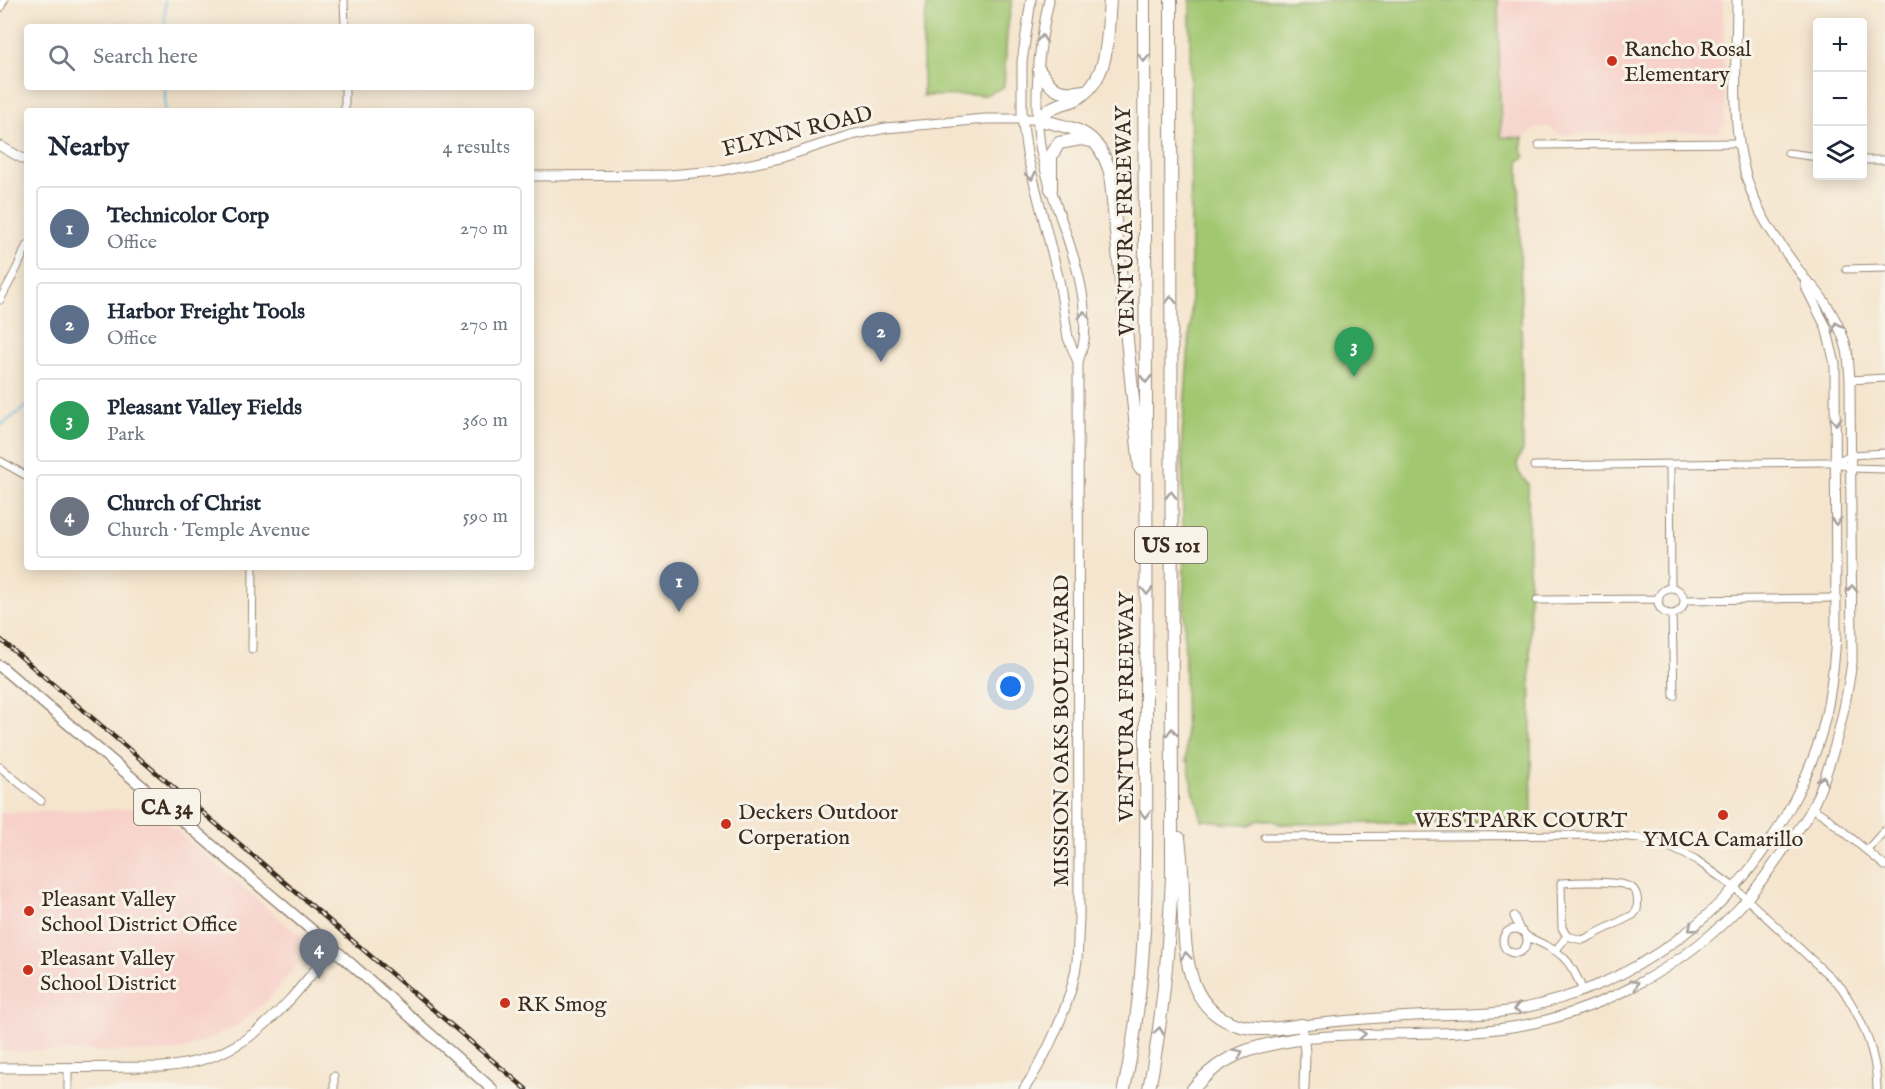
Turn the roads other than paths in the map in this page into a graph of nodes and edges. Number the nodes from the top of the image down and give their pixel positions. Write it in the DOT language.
graph roads {
  1 [pos="4,0"];
  2 [pos="344,0"];
  3 [pos="1030,0"];
  4 [pos="1049,0"];
  5 [pos="1110,0"];
  6 [pos="1144,0"];
  7 [pos="1171,0"];
  8 [pos="1737,0"];
  9 [pos="0,8"];
  10 [pos="345,24"];
  11 [pos="1039,70"];
  12 [pos="345,90"];
  13 [pos="1088,90"];
  14 [pos="345,108"];
  15 [pos="1022,118"];
  16 [pos="1037,119"];
  17 [pos="1096,142"];
  18 [pos="1738,143"];
  19 [pos="1539,145"];
  20 [pos="0,146"];
  21 [pos="1788,153"];
  22 [pos="1813,156"];
  23 [pos="24,158"];
  24 [pos="1867,160"];
  25 [pos="1885,160"];
  26 [pos="534,176"];
  27 [pos="1051,189"];
  28 [pos="24,252"];
  29 [pos="1885,268"];
  30 [pos="1846,269"];
  31 [pos="1805,279"];
  32 [pos="0,300"];
  33 [pos="1078,362"];
  34 [pos="1885,378"];
  35 [pos="1850,380"];
  36 [pos="1885,453"];
  37 [pos="1851,454"];
  38 [pos="0,461"];
  39 [pos="1836,462"];
  40 [pos="1670,465"];
  41 [pos="1534,466"];
  42 [pos="1851,468"];
  43 [pos="1885,469"];
  44 [pos="24,474"];
  45 [pos="1147,532"];
  46 [pos="253,570"];
  47 [pos="1671,588"];
  48 [pos="1837,598"];
  49 [pos="1659,599"];
  50 [pos="1537,600"];
  51 [pos="1684,600"];
  52 [pos="1672,614"];
  53 [pos="252,650"];
  54 [pos="0,666"];
  55 [pos="1674,696"];
  56 [pos="0,767"];
  57 [pos="1172,771"];
  58 [pos="41,801"];
  59 [pos="1812,808"];
  60 [pos="1885,830"];
  61 [pos="1265,837"];
  62 [pos="1867,850"];
  63 [pos="1885,866"];
  64 [pos="1735,888"];
  65 [pos="1747,899"];
  66 [pos="1511,930"];
  67 [pos="1520,930"];
  68 [pos="1526,936"];
  69 [pos="1567,936"];
  70 [pos="1540,943"];
  71 [pos="1526,946"];
  72 [pos="333,948"];
  73 [pos="1556,950"];
  74 [pos="1583,991"];
  75 [pos="1302,1025"];
  76 [pos="1304,1038"];
  77 [pos="0,1068"];
  78 [pos="68,1069"];
  79 [pos="334,1076"];
  80 [pos="68,1089"];
  81 [pos="334,1089"];
  82 [pos="492,1089"];
  83 [pos="1024,1089"];
  84 [pos="1124,1089"];
  85 [pos="1149,1089"];
  86 [pos="1193,1089"];
  87 [pos="1304,1089"];
  88 [pos="1877,1089"];
  1 -- 9 [label="street"];
  2 -- 10 [label="street"];
  3 -- 15 [label="street, MISSION OAKS BOULEVARD"];
  11 -- 4 [label="street, MISSION OAKS BOULEVARD, one-way"];
  5 -- 13 [label="highway"];
  6 -- 45 [label="highway, VENTURA FREEWAY / US 101, one-way"];
  57 -- 7 [label="highway, VENTURA FREEWAY / US 101, one-way"];
  8 -- 18 [label="street"];
  11 -- 13 [label="highway"];
  11 -- 16 [label="street, MISSION OAKS BOULEVARD"];
  12 -- 14 [label="street"];
  13 -- 16 [label="highway"];
  15 -- 16 [label="street, FLYNN ROAD"];
  15 -- 26 [label="street, FLYNN ROAD"];
  15 -- 33 [label="street, MISSION OAKS BOULEVARD, one-way"];
  16 -- 17 [label="highway"];
  16 -- 27 [label="street, MISSION OAKS BOULEVARD"];
  17 -- 27 [label="highway"];
  17 -- 45 [label="highway"];
  18 -- 19 [label="street"];
  18 -- 31 [label="street"];
  20 -- 23 [label="street"];
  21 -- 22 [label="street"];
  24 -- 25 [label="street"];
  33 -- 27 [label="street, MISSION OAKS BOULEVARD, one-way"];
  28 -- 32 [label="street"];
  29 -- 30 [label="street"];
  35 -- 31 [label="street, one-way"];
  31 -- 39 [label="street, one-way"];
  33 -- 83 [label="street, MISSION OAKS BOULEVARD"];
  34 -- 35 [label="street"];
  35 -- 37 [label="street"];
  36 -- 37 [label="street"];
  37 -- 39 [label="street"];
  37 -- 42 [label="street"];
  38 -- 44 [label="street"];
  39 -- 40 [label="street"];
  39 -- 42 [label="street"];
  39 -- 48 [label="street, one-way"];
  40 -- 41 [label="street"];
  40 -- 47 [label="street"];
  42 -- 43 [label="street"];
  59 -- 42 [label="street, one-way"];
  45 -- 84 [label="highway, VENTURA FREEWAY / US 101, one-way"];
  46 -- 53 [label="street"];
  47 -- 49 [label="street"];
  47 -- 51 [label="street"];
  48 -- 51 [label="street"];
  48 -- 64 [label="street"];
  49 -- 50 [label="street"];
  49 -- 52 [label="street"];
  51 -- 52 [label="street"];
  52 -- 55 [label="street"];
  54 -- 72 [label="main road, CA 34"];
  56 -- 58 [label="street"];
  75 -- 57 [label="highway, one-way"];
  85 -- 57 [label="highway, VENTURA FREEWAY / US 101, one-way"];
  59 -- 62 [label="street"];
  59 -- 65 [label="street"];
  60 -- 62 [label="street"];
  61 -- 64 [label="street, WESTPARK COURT"];
  62 -- 63 [label="street"];
  64 -- 65 [label="street, WESTPARK COURT"];
  64 -- 74 [label="street, one-way"];
  76 -- 65 [label="street, one-way"];
  65 -- 88 [label="street, WESTPARK COURT"];
  66 -- 67 [label="street"];
  66 -- 67 [label="street"];
  66 -- 71 [label="street"];
  67 -- 68 [label="street"];
  68 -- 70 [label="street"];
  68 -- 71 [label="street"];
  69 -- 69 [label="street"];
  69 -- 73 [label="street"];
  70 -- 71 [label="street"];
  70 -- 73 [label="street"];
  72 -- 78 [label="street"];
  72 -- 82 [label="main road, CA 34"];
  73 -- 74 [label="street"];
  74 -- 75 [label="street, one-way"];
  75 -- 76 [label="street"];
  86 -- 76 [label="highway, one-way"];
  76 -- 87 [label="street"];
  77 -- 78 [label="street"];
  78 -- 80 [label="street"];
  79 -- 81 [label="street"];
}
